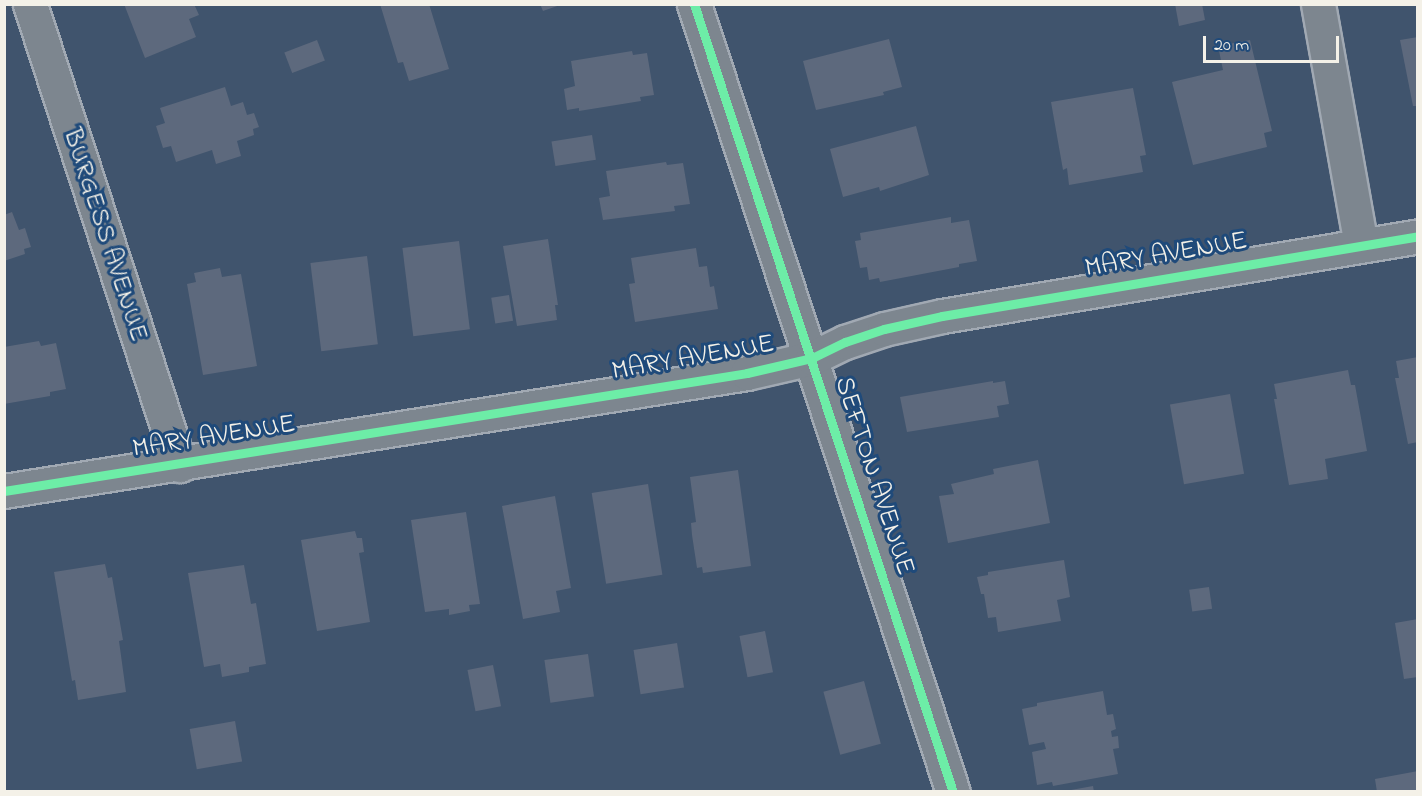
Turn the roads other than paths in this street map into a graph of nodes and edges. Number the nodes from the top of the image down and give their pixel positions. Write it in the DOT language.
graph roads {
  1 [pos="30,4"];
  2 [pos="694,4"];
  3 [pos="1318,4"];
  4 [pos="1418,236"];
  5 [pos="1361,245"];
  6 [pos="812,358"];
  7 [pos="180,465"];
  8 [pos="4,491"];
  9 [pos="953,792"];
  1 -- 7 [label="street, BURGESS AVENUE"];
  2 -- 6 [label="street, SEFTON AVENUE"];
  3 -- 5 [label="street"];
  4 -- 5 [label="street, MARY AVENUE"];
  5 -- 6 [label="street, MARY AVENUE"];
  6 -- 7 [label="street, MARY AVENUE"];
  6 -- 9 [label="street, SEFTON AVENUE"];
  7 -- 8 [label="street, MARY AVENUE"];
}
